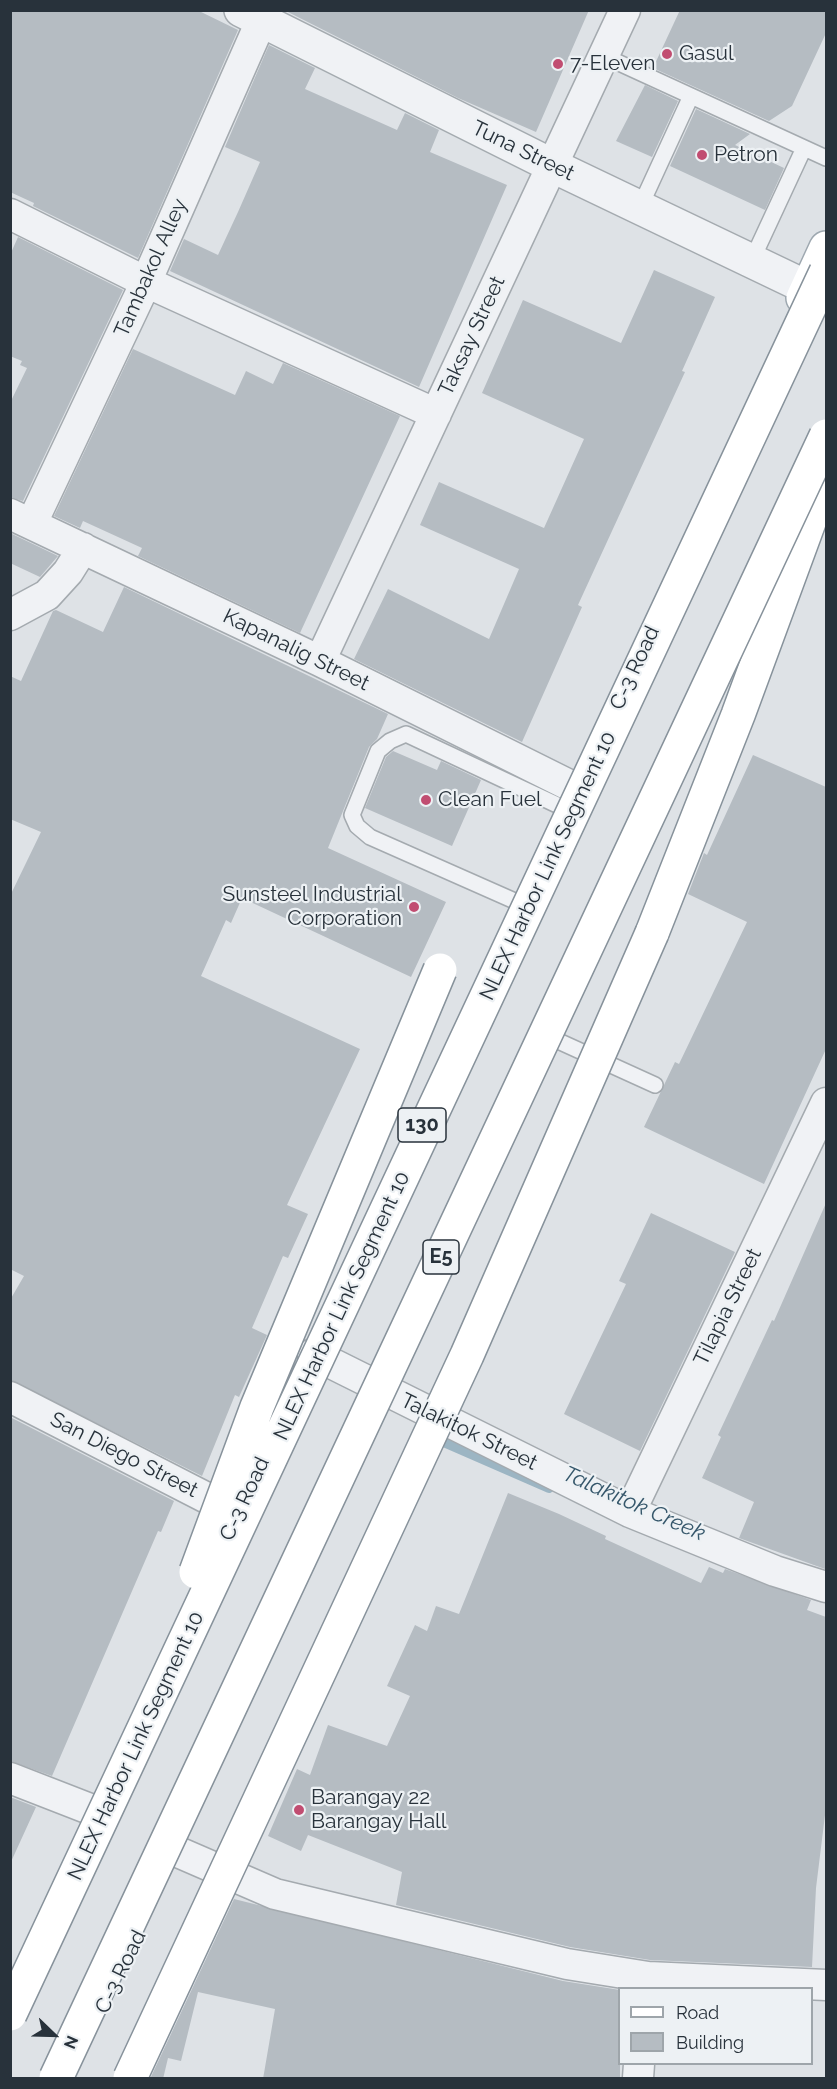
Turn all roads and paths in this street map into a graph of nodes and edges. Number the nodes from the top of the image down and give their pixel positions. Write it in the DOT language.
graph roads {
  1 [pos="625,10"];
  2 [pos="256,14"];
  3 [pos="604,56"];
  4 [pos="691,96"];
  5 [pos="804,148"];
  6 [pos="826,158"];
  7 [pos="553,166"];
  8 [pos="640,207"];
  9 [pos="10,214"];
  10 [pos="826,248"];
  11 [pos="752,260"];
  12 [pos="817,280"];
  13 [pos="146,282"];
  14 [pos="436,414"];
  15 [pos="826,436"];
  16 [pos="826,462"];
  17 [pos="826,476"];
  18 [pos="21,519"];
  19 [pos="83,548"];
  20 [pos="10,615"];
  21 [pos="320,661"];
  22 [pos="481,755"];
  23 [pos="575,800"];
  24 [pos="526,906"];
  25 [pos="440,970"];
  26 [pos="556,1040"];
  27 [pos="655,1085"];
  28 [pos="826,1102"];
  29 [pos="313,1354"];
  30 [pos="391,1393"];
  31 [pos="10,1397"];
  32 [pos="630,1512"];
  33 [pos="238,1514"];
  34 [pos="826,1587"];
  35 [pos="10,1778"];
  36 [pos="117,1786"];
  37 [pos="100,1813"];
  38 [pos="178,1852"];
  39 [pos="648,1983"];
  40 [pos="826,1985"];
  41 [pos="10,1999"];
  42 [pos="10,2014"];
  43 [pos="56,2079"];
  44 [pos="70,2079"];
  45 [pos="130,2079"];
  1 -- 3 [label="street, Taksay Street"];
  2 -- 7 [label="street, Tuna Street"];
  2 -- 13 [label="street, Tambakol Alley"];
  3 -- 4 [label="lane"];
  3 -- 7 [label="street, Taksay Street"];
  4 -- 5 [label="lane"];
  4 -- 8 [label="lane"];
  5 -- 6 [label="lane"];
  5 -- 11 [label="lane"];
  7 -- 8 [label="street, Tuna Street"];
  7 -- 14 [label="street, Taksay Street"];
  8 -- 11 [label="street, Tuna Street"];
  9 -- 13 [label="street"];
  10 -- 12 [label="main road, C-3 Road / 130"];
  11 -- 12 [label="street, Tuna Street"];
  12 -- 23 [label="main road, C-3 Road / 130"];
  12 -- 36 [label="main road, NLEX Harbor Link Segment 10, bridge"];
  13 -- 14 [label="street"];
  13 -- 18 [label="street, Tambakol Alley"];
  14 -- 21 [label="street, Taksay Street"];
  15 -- 43 [label="main road, E5, bridge"];
  16 -- 26 [label="main road, C-3 Road"];
  17 -- 45 [label="main road, bridge"];
  18 -- 19 [label="street, Kapanalig Street"];
  19 -- 20 [label="street"];
  19 -- 21 [label="street, Kapanalig Street"];
  21 -- 22 [label="street, Kapanalig Street"];
  22 -- 23 [label="street, Kapanalig Street"];
  22 -- 24 [label="lane"];
  23 -- 24 [label="main road, C-3 Road / 130"];
  24 -- 29 [label="main road, C-3 Road / 130"];
  25 -- 36 [label="main road, bridge"];
  26 -- 27 [label="lane"];
  26 -- 30 [label="main road, C-3 Road"];
  28 -- 32 [label="street, Tilapia Street"];
  29 -- 30 [label="street, Talakitok Street"];
  29 -- 33 [label="main road, C-3 Road / 130"];
  30 -- 32 [label="street, Talakitok Street"];
  30 -- 38 [label="main road, C-3 Road"];
  31 -- 33 [label="street, San Diego Street"];
  32 -- 34 [label="street, Talakitok Street"];
  33 -- 37 [label="main road, C-3 Road / 130"];
  35 -- 37 [label="street"];
  36 -- 42 [label="main road, NLEX Harbor Link Segment 10, bridge"];
  37 -- 41 [label="main road, C-3 Road / 130"];
  38 -- 39 [label="street"];
  38 -- 44 [label="main road, C-3 Road"];
  39 -- 40 [label="street"];
}
